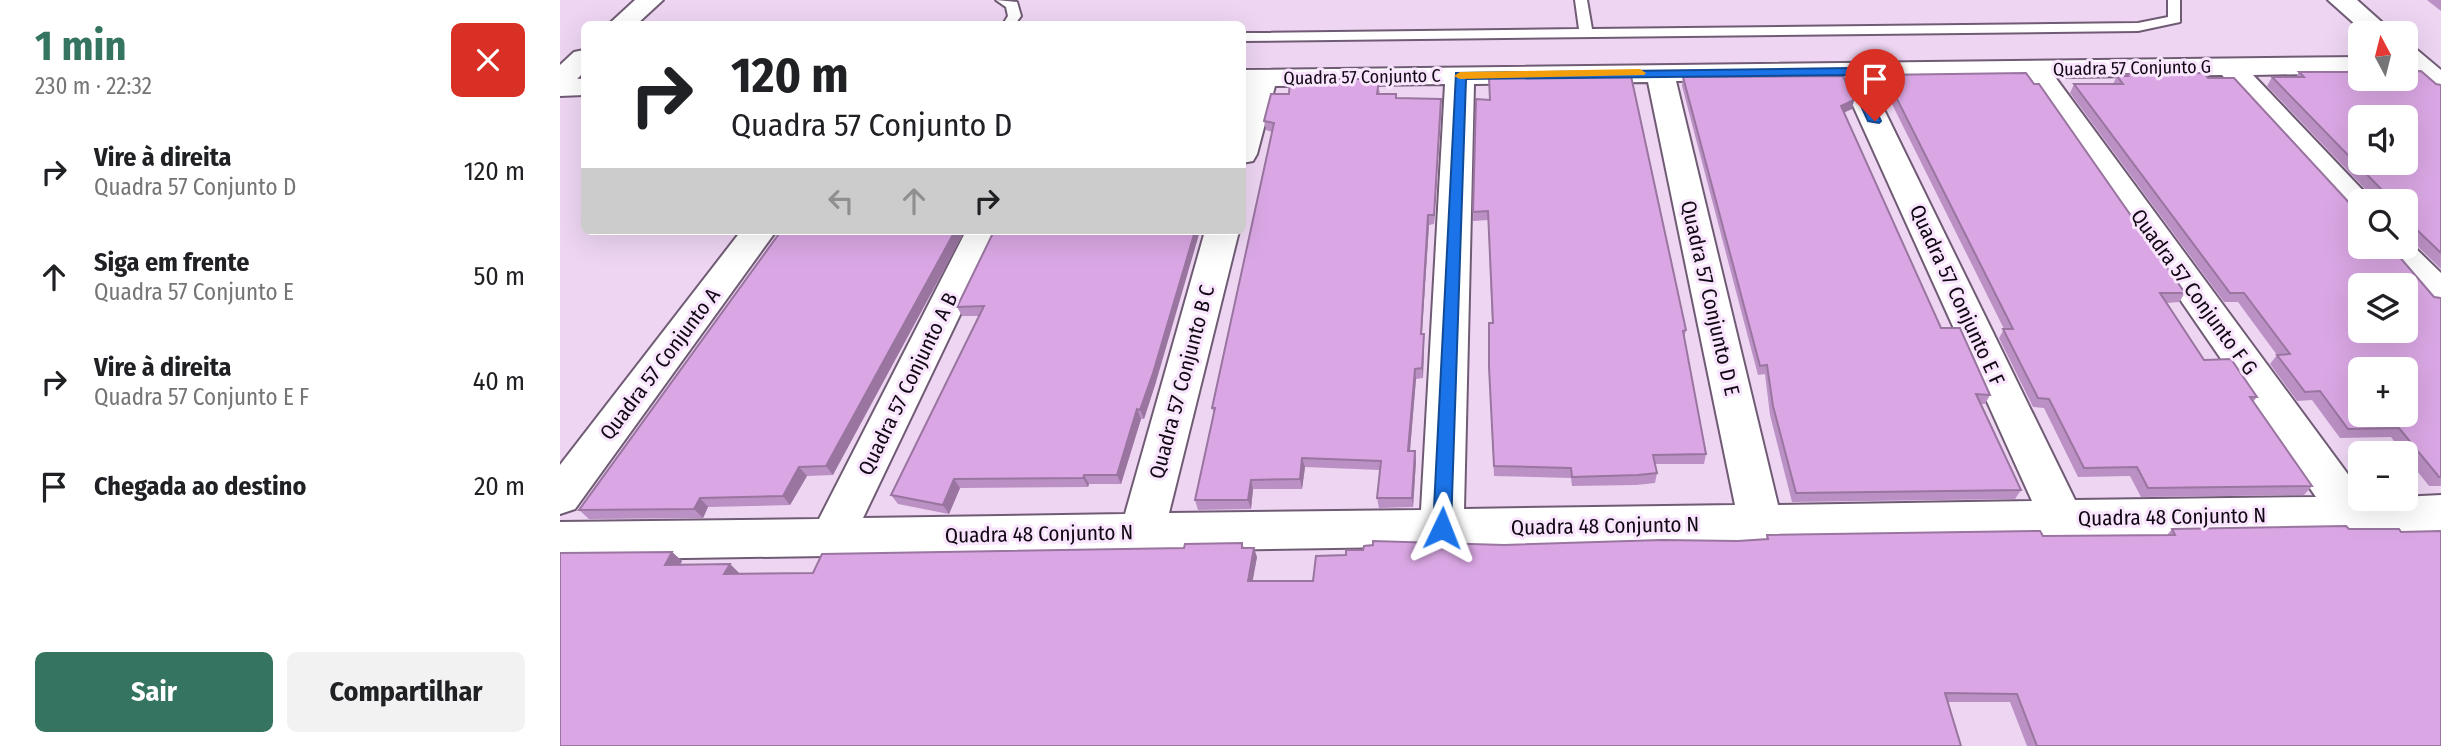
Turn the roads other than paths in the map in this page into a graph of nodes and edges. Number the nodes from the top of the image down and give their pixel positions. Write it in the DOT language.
graph roads {
  1 [pos="650,0"];
  2 [pos="1002,0"];
  3 [pos="1581,0"];
  4 [pos="2174,0"];
  5 [pos="2341,0"];
  6 [pos="626,21"];
  7 [pos="1011,21"];
  8 [pos="2366,21"];
  9 [pos="1586,33"];
  10 [pos="1246,37"];
  11 [pos="581,61"];
  12 [pos="2418,62"];
  13 [pos="2348,65"];
  14 [pos="2229,66"];
  15 [pos="2035,69"];
  16 [pos="1851,71"];
  17 [pos="1660,73"];
  18 [pos="1460,76"];
  19 [pos="1253,78"];
  20 [pos="560,80"];
  21 [pos="2441,83"];
  22 [pos="560,87"];
  23 [pos="581,87"];
  24 [pos="1246,126"];
  25 [pos="2348,194"];
  26 [pos="756,235"];
  27 [pos="981,235"];
  28 [pos="1221,235"];
  29 [pos="2407,259"];
  30 [pos="2441,295"];
  31 [pos="560,497"];
  32 [pos="2441,513"];
  33 [pos="2353,515"];
  34 [pos="2062,519"];
  35 [pos="1761,523"];
  36 [pos="1442,528"];
  37 [pos="1142,532"];
  38 [pos="832,537"];
  39 [pos="560,541"];
  1 -- 6 [label="main road"];
  2 -- 7 [label="lane"];
  3 -- 9 [label="lane"];
  4 -- 9 [label="lane"];
  5 -- 8 [label="main road"];
  9 -- 10 [label="lane"];
  11 -- 20 [label="main road"];
  12 -- 21 [label="main road"];
  13 -- 14 [label="main road, Quadra 57 Conjunto G"];
  14 -- 15 [label="main road, Quadra 57 Conjunto G"];
  14 -- 25 [label="main road"];
  15 -- 16 [label="main road, Quadra 57 Conjunto G"];
  15 -- 33 [label="main road, Quadra 57 Conjunto F G"];
  16 -- 17 [label="main road, Quadra 57 Conjunto G"];
  16 -- 34 [label="main road, Quadra 57 Conjunto E F"];
  17 -- 18 [label="main road, Quadra 57 Conjunto C"];
  17 -- 35 [label="main road, Quadra 57 Conjunto D E"];
  18 -- 19 [label="main road, Quadra 57 Conjunto C"];
  18 -- 36 [label="main road"];
  19 -- 24 [label="main road"];
  22 -- 23 [label="main road"];
  26 -- 31 [label="main road, Quadra 57 Conjunto A"];
  27 -- 38 [label="main road, Quadra 57 Conjunto A B"];
  28 -- 37 [label="main road, Quadra 57 Conjunto B C"];
  29 -- 30 [label="main road"];
  32 -- 33 [label="main road, Quadra 48 Conjunto N"];
  33 -- 34 [label="main road, Quadra 48 Conjunto N"];
  34 -- 35 [label="main road, Quadra 48 Conjunto N"];
  35 -- 36 [label="main road, Quadra 48 Conjunto N"];
  36 -- 37 [label="main road, Quadra 48 Conjunto N"];
  37 -- 38 [label="main road, Quadra 48 Conjunto N"];
  38 -- 39 [label="main road, Quadra 48 Conjunto N"];
}
